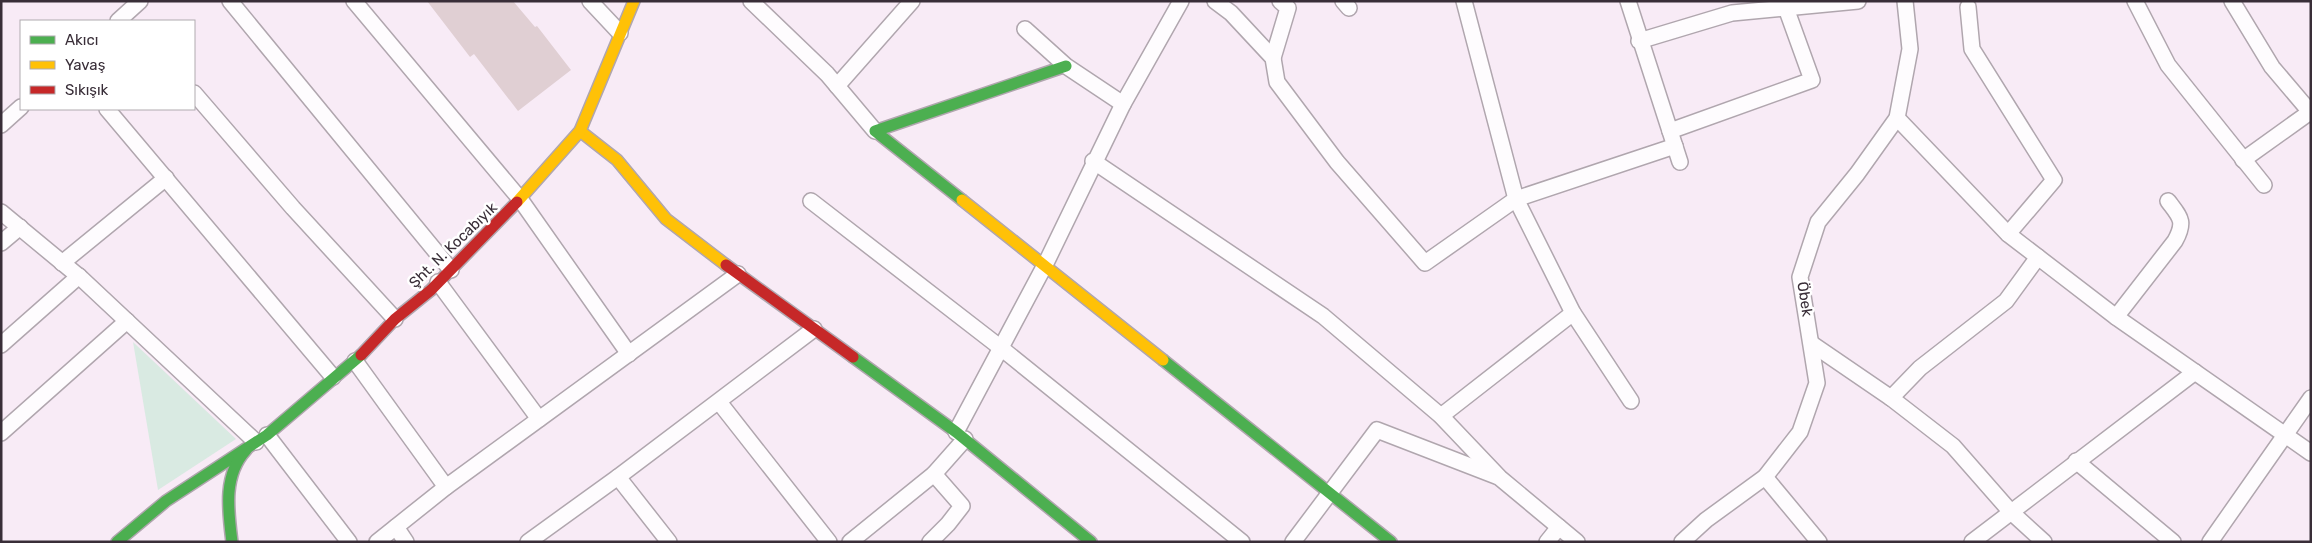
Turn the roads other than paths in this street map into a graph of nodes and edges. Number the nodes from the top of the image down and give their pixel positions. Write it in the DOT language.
graph roads {
  1 [pos="140,1"];
  2 [pos="230,1"];
  3 [pos="354,1"];
  4 [pos="590,1"];
  5 [pos="634,1"];
  6 [pos="752,1"];
  7 [pos="1181,1"];
  8 [pos="1215,1"];
  9 [pos="1280,1"];
  10 [pos="1464,1"];
  11 [pos="1628,1"];
  12 [pos="1858,1"];
  13 [pos="1905,1"];
  14 [pos="2135,1"];
  15 [pos="2232,1"];
  16 [pos="911,2"];
  17 [pos="1968,7"];
  18 [pos="1786,8"];
  19 [pos="125,19"];
  20 [pos="1025,29"];
  21 [pos="620,33"];
  22 [pos="1639,41"];
  23 [pos="1272,58"];
  24 [pos="1066,66"];
  25 [pos="837,86"];
  26 [pos="195,94"];
  27 [pos="1123,104"];
  28 [pos="20,108"];
  29 [pos="108,110"];
  30 [pos="2310,113"];
  31 [pos="1897,118"];
  32 [pos="1,124"];
  33 [pos="1670,130"];
  34 [pos="580,131"];
  35 [pos="875,131"];
  36 [pos="1675,146"];
  37 [pos="2244,160"];
  38 [pos="1093,161"];
  39 [pos="1680,162"];
  40 [pos="166,178"];
  41 [pos="2264,186"];
  42 [pos="520,199"];
  43 [pos="1516,199"];
  44 [pos="2168,200"];
  45 [pos="811,201"];
  46 [pos="1,212"];
  47 [pos="20,227"];
  48 [pos="2008,234"];
  49 [pos="1,244"];
  50 [pos="2038,257"];
  51 [pos="62,262"];
  52 [pos="1044,265"];
  53 [pos="451,270"];
  54 [pos="738,274"];
  55 [pos="79,276"];
  56 [pos="438,282"];
  57 [pos="1573,313"];
  58 [pos="2116,316"];
  59 [pos="395,319"];
  60 [pos="127,321"];
  61 [pos="814,329"];
  62 [pos="1812,344"];
  63 [pos="1,345"];
  64 [pos="1000,348"];
  65 [pos="629,354"];
  66 [pos="355,361"];
  67 [pos="2195,372"];
  68 [pos="333,377"];
  69 [pos="1891,398"];
  70 [pos="2311,398"];
  71 [pos="1632,401"];
  72 [pos="719,402"];
  73 [pos="1441,416"];
  74 [pos="540,419"];
  75 [pos="1,433"];
  76 [pos="961,435"];
  77 [pos="2284,435"];
  78 [pos="262,438"];
  79 [pos="2311,453"];
  80 [pos="2076,462"];
  81 [pos="934,474"];
  82 [pos="618,477"];
  83 [pos="1765,477"];
  84 [pos="1500,478"];
  85 [pos="446,487"];
  86 [pos="1330,493"];
  87 [pos="2010,511"];
  88 [pos="1559,526"];
  89 [pos="396,527"];
  90 [pos="117,542"];
  91 [pos="232,542"];
  92 [pos="349,542"];
  93 [pos="376,542"];
  94 [pos="406,542"];
  95 [pos="528,542"];
  96 [pos="669,542"];
  97 [pos="829,542"];
  98 [pos="850,542"];
  99 [pos="930,542"];
  100 [pos="1091,542"];
  101 [pos="1242,542"];
  102 [pos="1293,542"];
  103 [pos="1392,542"];
  104 [pos="1548,542"];
  105 [pos="1577,542"];
  106 [pos="1682,542"];
  107 [pos="1819,542"];
  108 [pos="1972,542"];
  109 [pos="2044,542"];
  110 [pos="2174,542"];
  111 [pos="2210,542"];
  1 -- 19 [label="street"];
  2 -- 53 [label="street"];
  3 -- 42 [label="street"];
  4 -- 21 [label="street"];
  5 -- 21 [label="street, Şht. N. Kocabıyık"];
  6 -- 25 [label="street"];
  7 -- 27 [label="street"];
  8 -- 23 [label="street"];
  9 -- 23 [label="street"];
  10 -- 43 [label="street"];
  11 -- 22 [label="street"];
  12 -- 18 [label="street"];
  13 -- 31 [label="street, Öbek"];
  14 -- 37 [label="street"];
  15 -- 30 [label="street"];
  16 -- 25 [label="street"];
  17 -- 48 [label="street"];
  18 -- 22 [label="street"];
  18 -- 33 [label="street"];
  20 -- 24 [label="street"];
  21 -- 34 [label="street, Şht. N. Kocabıyık"];
  22 -- 33 [label="street"];
  23 -- 43 [label="street"];
  24 -- 27 [label="street"];
  24 -- 35 [label="street"];
  25 -- 35 [label="street"];
  26 -- 59 [label="street"];
  27 -- 38 [label="street"];
  28 -- 32 [label="street"];
  29 -- 40 [label="street"];
  30 -- 37 [label="street"];
  31 -- 48 [label="street"];
  31 -- 62 [label="street, Öbek"];
  33 -- 36 [label="street"];
  34 -- 42 [label="street, Şht. N. Kocabıyık"];
  34 -- 54 [label="street"];
  35 -- 52 [label="street"];
  36 -- 39 [label="street"];
  36 -- 43 [label="street"];
  37 -- 41 [label="street"];
  38 -- 52 [label="street"];
  38 -- 73 [label="street"];
  40 -- 51 [label="street"];
  40 -- 68 [label="street"];
  42 -- 53 [label="street, Şht. N. Kocabıyık"];
  42 -- 65 [label="street"];
  43 -- 57 [label="street"];
  44 -- 58 [label="street"];
  45 -- 64 [label="street"];
  46 -- 47 [label="street"];
  47 -- 49 [label="street"];
  47 -- 51 [label="street"];
  48 -- 50 [label="street"];
  50 -- 58 [label="street"];
  50 -- 69 [label="street"];
  51 -- 55 [label="street"];
  52 -- 64 [label="street"];
  52 -- 86 [label="street"];
  53 -- 56 [label="street, Şht. N. Kocabıyık"];
  54 -- 61 [label="street"];
  54 -- 65 [label="street"];
  55 -- 60 [label="street"];
  55 -- 63 [label="street"];
  56 -- 59 [label="street, Şht. N. Kocabıyık"];
  56 -- 74 [label="street"];
  57 -- 71 [label="street"];
  57 -- 73 [label="street"];
  58 -- 67 [label="street"];
  59 -- 66 [label="street, Şht. N. Kocabıyık"];
  60 -- 75 [label="street"];
  60 -- 78 [label="street"];
  61 -- 72 [label="street"];
  61 -- 76 [label="street"];
  62 -- 69 [label="street"];
  62 -- 83 [label="street, Öbek"];
  64 -- 76 [label="street"];
  64 -- 101 [label="street"];
  65 -- 74 [label="street"];
  66 -- 68 [label="street, Şht. N. Kocabıyık"];
  66 -- 85 [label="street"];
  67 -- 77 [label="street"];
  67 -- 80 [label="street"];
  68 -- 78 [label="street, Şht. N. Kocabıyık"];
  69 -- 87 [label="street"];
  70 -- 77 [label="street"];
  72 -- 82 [label="street"];
  72 -- 97 [label="street"];
  73 -- 84 [label="street"];
  74 -- 85 [label="street"];
  76 -- 81 [label="street"];
  76 -- 100 [label="street"];
  77 -- 79 [label="street"];
  77 -- 111 [label="street"];
  78 -- 90 [label="street, Şht. N. Kocabıyık"];
  78 -- 91 [label="street"];
  78 -- 92 [label="street"];
  80 -- 87 [label="street"];
  80 -- 110 [label="street"];
  81 -- 98 [label="street"];
  81 -- 99 [label="street"];
  82 -- 95 [label="street"];
  82 -- 96 [label="street"];
  83 -- 106 [label="street, Öbek"];
  83 -- 107 [label="street"];
  84 -- 86 [label="street"];
  84 -- 88 [label="street"];
  85 -- 89 [label="street"];
  86 -- 102 [label="street"];
  86 -- 103 [label="street"];
  87 -- 108 [label="street"];
  87 -- 109 [label="street"];
  88 -- 104 [label="street"];
  88 -- 105 [label="street"];
  89 -- 93 [label="street"];
  89 -- 94 [label="street"];
}
